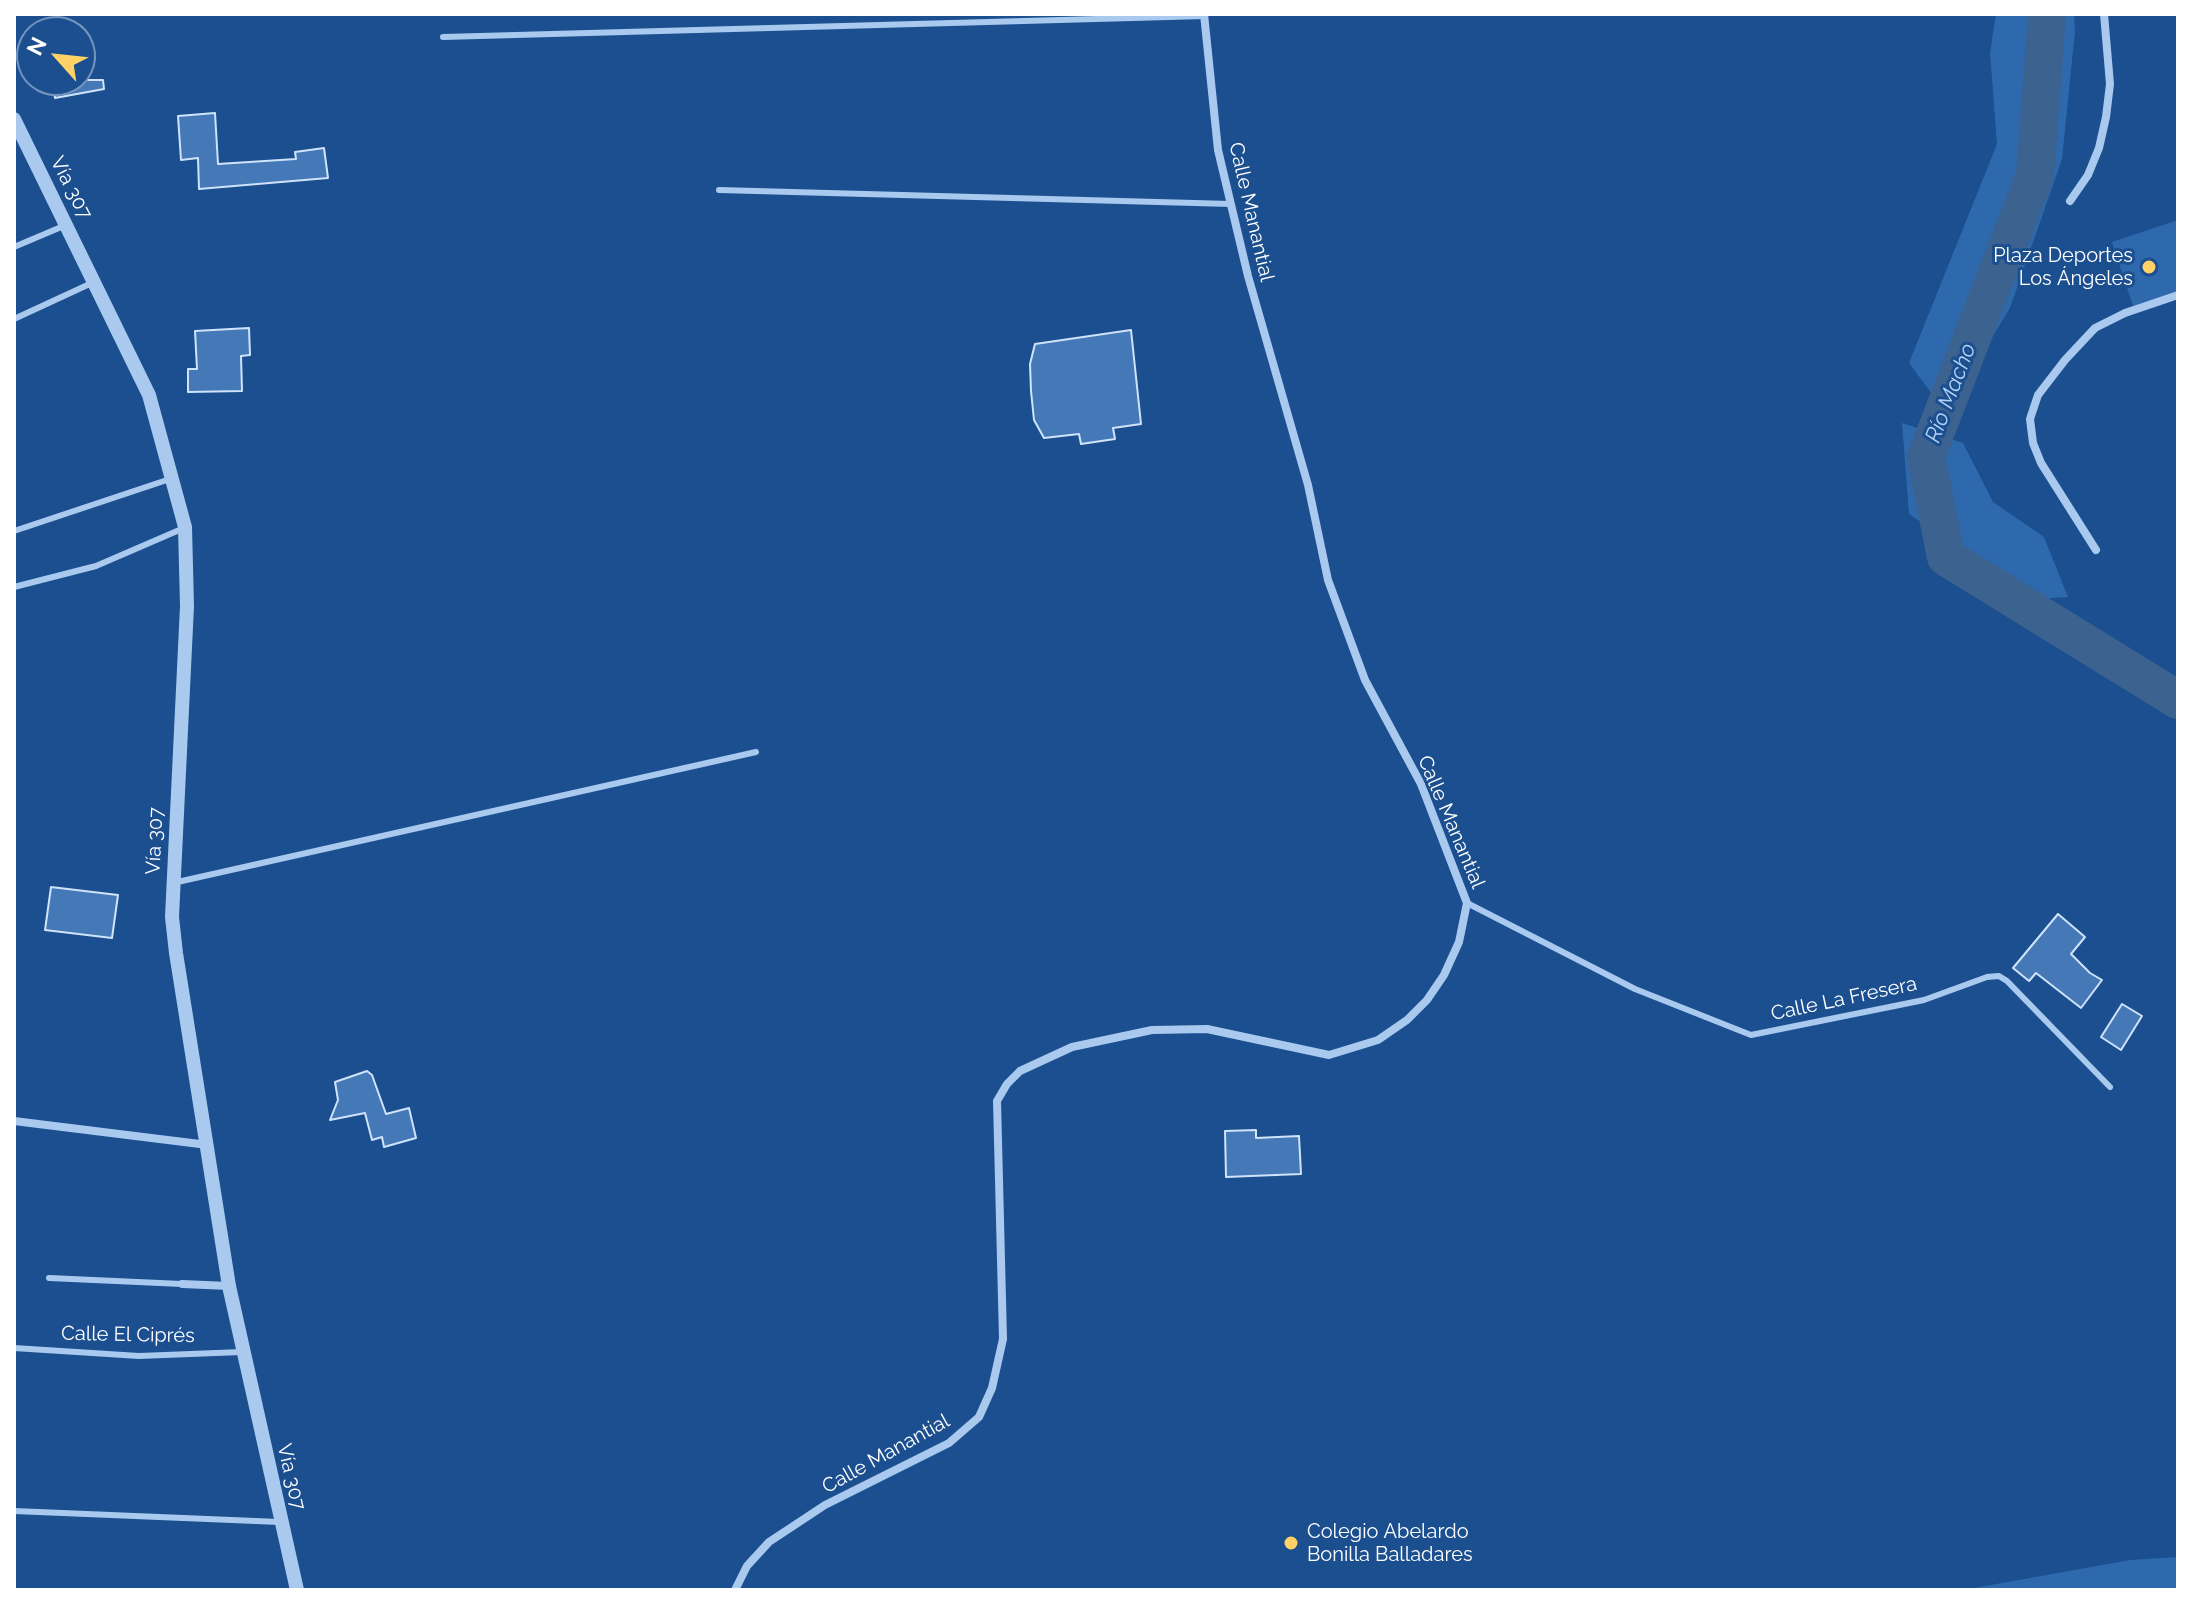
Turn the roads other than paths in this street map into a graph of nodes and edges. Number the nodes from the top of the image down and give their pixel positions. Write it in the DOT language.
graph roads {
  1 [pos="2104,14"];
  2 [pos="1204,15"];
  3 [pos="443,37"];
  4 [pos="16,128"];
  5 [pos="719,190"];
  6 [pos="2070,201"];
  7 [pos="1231,204"];
  8 [pos="66,224"];
  9 [pos="14,247"];
  10 [pos="95,281"];
  11 [pos="2178,295"];
  12 [pos="14,319"];
  13 [pos="172,479"];
  14 [pos="185,527"];
  15 [pos="14,531"];
  16 [pos="2096,550"];
  17 [pos="14,587"];
  18 [pos="756,752"];
  19 [pos="173,883"];
  20 [pos="1467,903"];
  21 [pos="2110,1087"];
  22 [pos="14,1121"];
  23 [pos="208,1145"];
  24 [pos="49,1278"];
  25 [pos="182,1284"];
  26 [pos="229,1286"];
  27 [pos="14,1348"];
  28 [pos="242,1352"];
  29 [pos="14,1511"];
  30 [pos="280,1522"];
  31 [pos="297,1590"];
  32 [pos="735,1590"];
  1 -- 6 [label="street"];
  2 -- 3 [label="lane"];
  2 -- 7 [label="street, Calle Manantial"];
  4 -- 8 [label="street, Vía 307"];
  5 -- 7 [label="lane"];
  7 -- 20 [label="street, Calle Manantial"];
  8 -- 9 [label="lane"];
  8 -- 10 [label="street, Vía 307"];
  10 -- 12 [label="lane"];
  10 -- 13 [label="street, Vía 307"];
  11 -- 16 [label="street"];
  13 -- 14 [label="street, Vía 307"];
  13 -- 15 [label="lane"];
  14 -- 17 [label="lane"];
  14 -- 19 [label="street, Vía 307"];
  18 -- 19 [label="lane"];
  19 -- 23 [label="street, Vía 307"];
  20 -- 21 [label="lane, Calle La Fresera"];
  20 -- 32 [label="street, Calle Manantial"];
  22 -- 23 [label="street"];
  23 -- 26 [label="street, Vía 307"];
  24 -- 25 [label="lane"];
  25 -- 26 [label="street"];
  26 -- 28 [label="street, Vía 307"];
  27 -- 28 [label="lane, Calle El Ciprés"];
  28 -- 30 [label="street, Vía 307"];
  29 -- 30 [label="lane"];
  30 -- 31 [label="street, Vía 307"];
}
